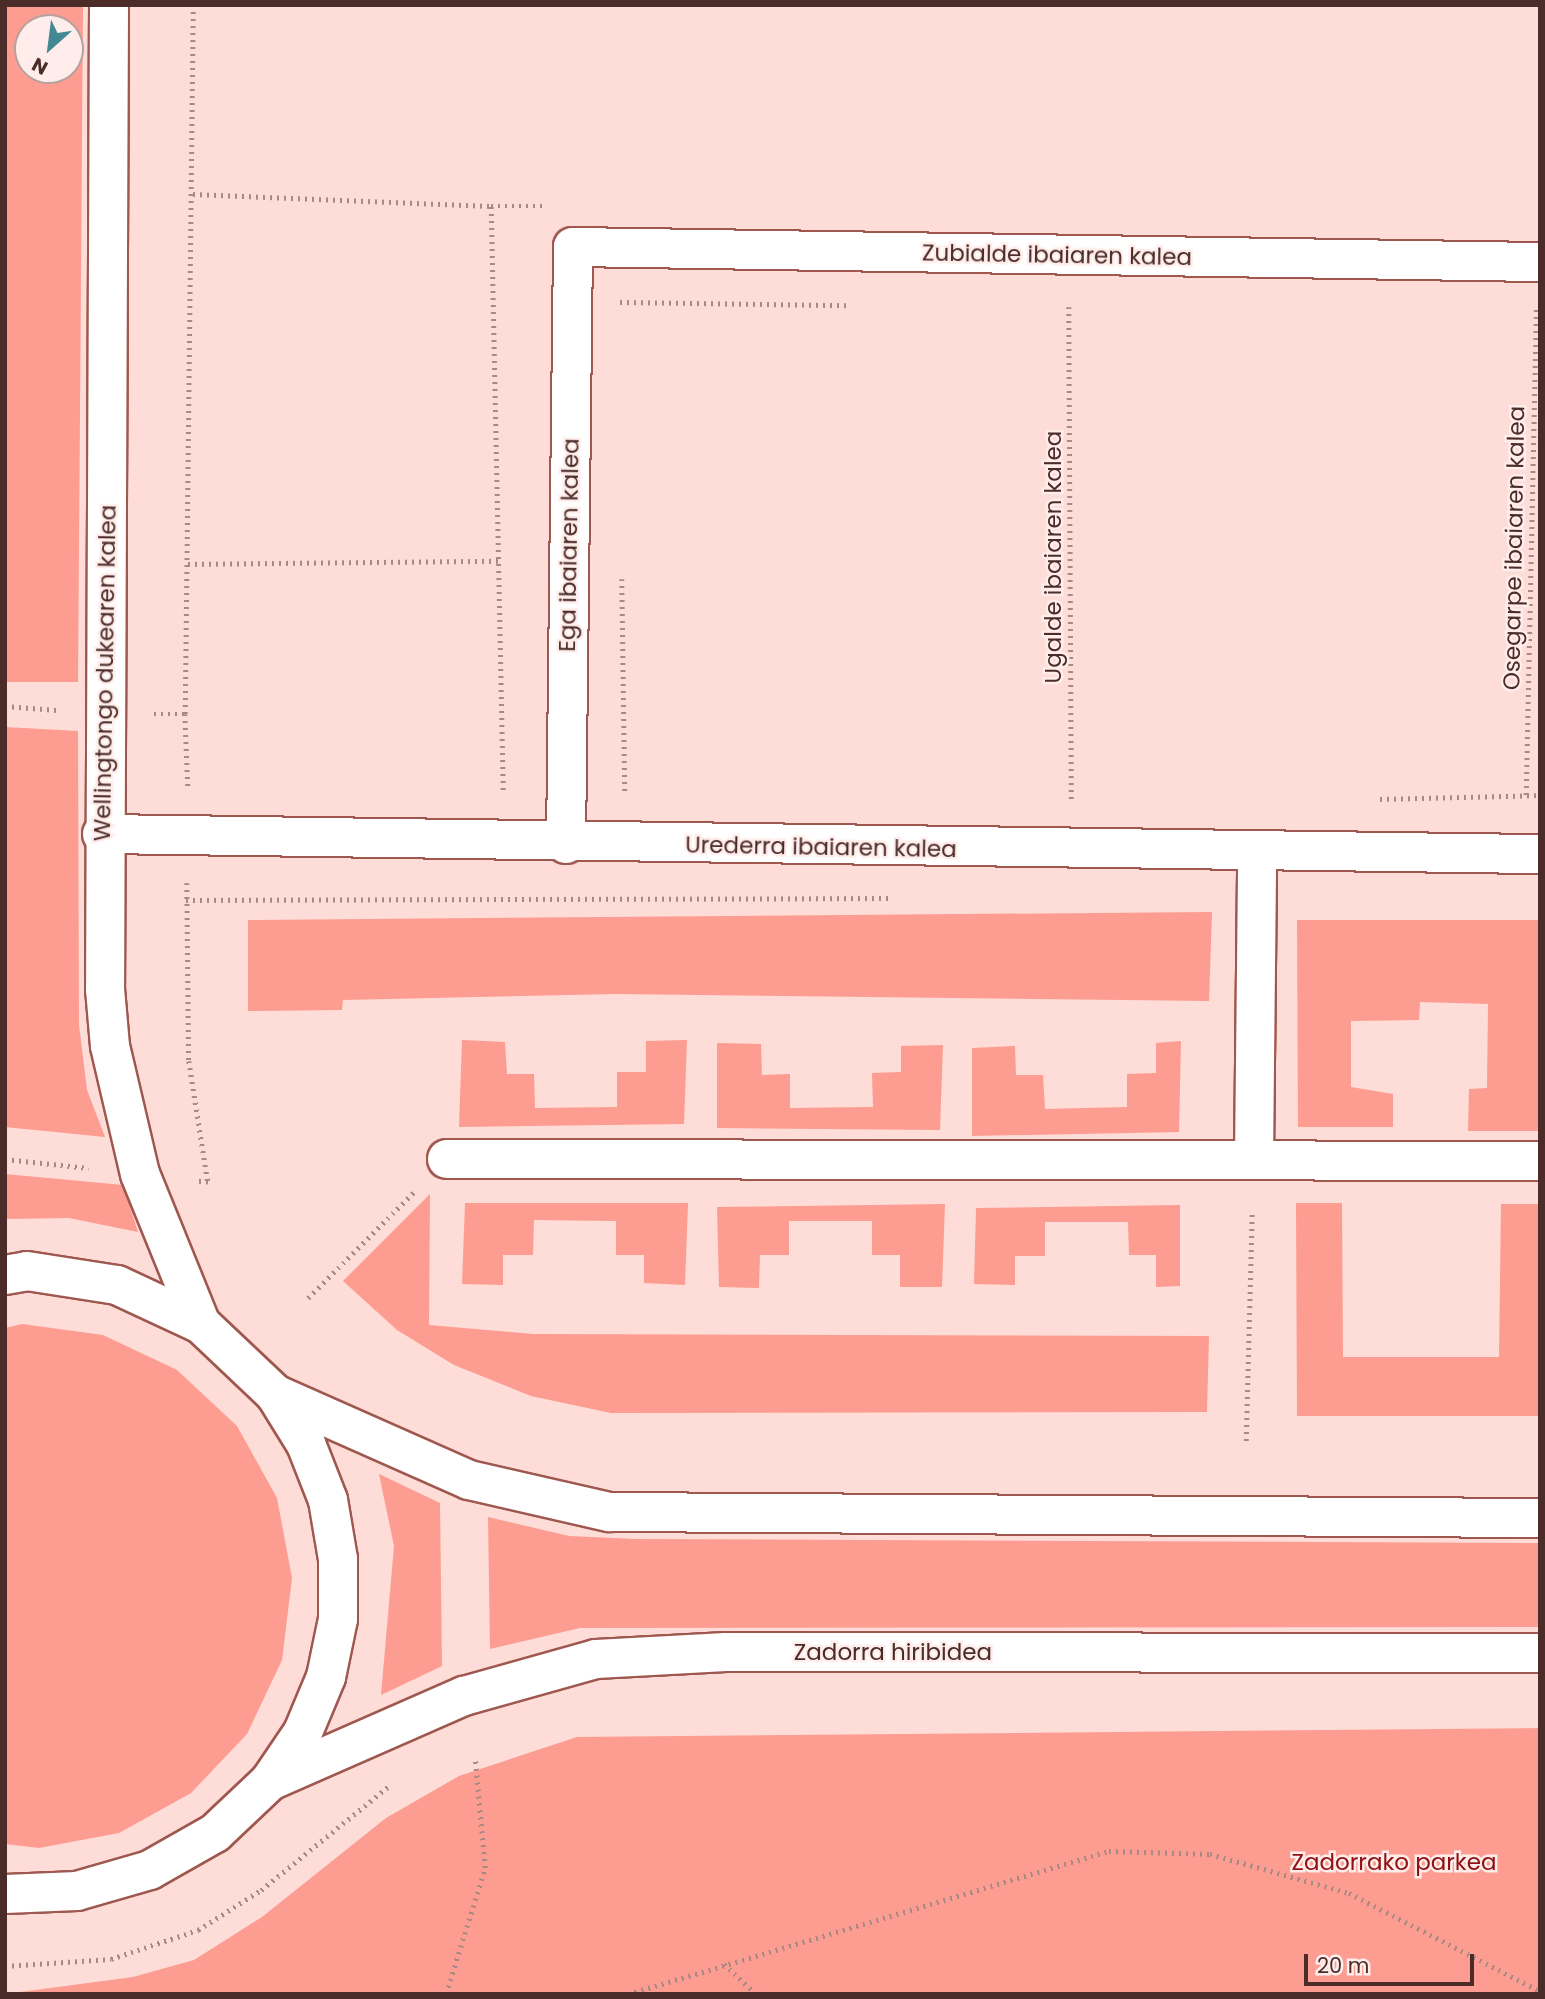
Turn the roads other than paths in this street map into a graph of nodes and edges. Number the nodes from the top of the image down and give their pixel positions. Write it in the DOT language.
graph roads {
  1 [pos="109,5"];
  2 [pos="573,247"];
  3 [pos="1540,262"];
  4 [pos="102,834"];
  5 [pos="566,844"];
  6 [pos="1257,852"];
  7 [pos="1540,854"];
  8 [pos="447,1159"];
  9 [pos="1254,1159"];
  10 [pos="1540,1161"];
  11 [pos="5,1275"];
  12 [pos="201,1324"];
  13 [pos="275,1394"];
  14 [pos="1540,1518"];
  15 [pos="1540,1653"];
  16 [pos="270,1781"];
  17 [pos="5,1894"];
  1 -- 4 [label="street, Wellingtongo dukearen kalea"];
  2 -- 3 [label="street, Zubialde ibaiaren kalea"];
  2 -- 5 [label="street, Ega ibaiaren kalea"];
  4 -- 5 [label="street, Urederra ibaiaren kalea"];
  4 -- 12 [label="street, Wellingtongo dukearen kalea"];
  5 -- 6 [label="street, Urederra ibaiaren kalea"];
  6 -- 7 [label="street, Urederra ibaiaren kalea"];
  6 -- 9 [label="street"];
  8 -- 9 [label="street"];
  9 -- 10 [label="street"];
  11 -- 12 [label="street"];
  12 -- 13 [label="street"];
  13 -- 14 [label="street"];
  13 -- 16 [label="street"];
  15 -- 16 [label="street, Zadorra hiribidea"];
  16 -- 17 [label="street"];
}
